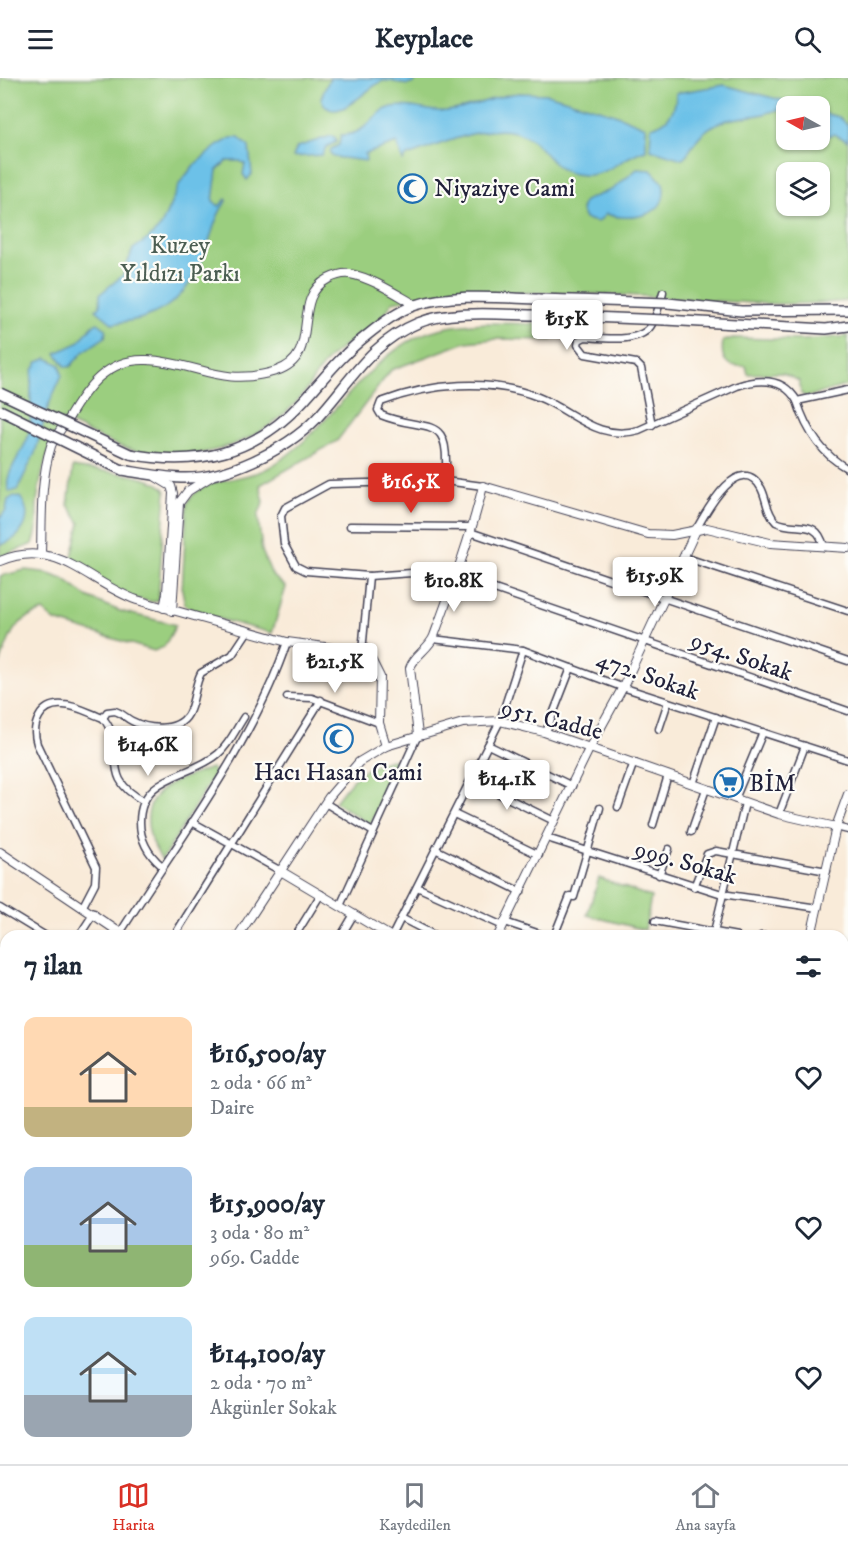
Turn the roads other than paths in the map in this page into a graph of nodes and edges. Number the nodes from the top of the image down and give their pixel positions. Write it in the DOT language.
graph roads {
  1 [pos="663,292"];
  2 [pos="416,305"];
  3 [pos="848,310"];
  4 [pos="848,326"];
  5 [pos="848,390"];
  6 [pos="0,393"];
  7 [pos="797,401"];
  8 [pos="0,410"];
  9 [pos="652,425"];
  10 [pos="848,469"];
  11 [pos="216,474"];
  12 [pos="152,475"];
  13 [pos="445,481"];
  14 [pos="483,486"];
  15 [pos="350,526"];
  16 [pos="697,528"];
  17 [pos="471,530"];
  18 [pos="824,547"];
  19 [pos="848,548"];
  20 [pos="41,555"];
  21 [pos="684,556"];
  22 [pos="0,561"];
  23 [pos="454,575"];
  24 [pos="369,576"];
  25 [pos="664,599"];
  26 [pos="168,609"];
  27 [pos="848,611"];
  28 [pos="248,632"];
  29 [pos="433,639"];
  30 [pos="644,641"];
  31 [pos="287,642"];
  32 [pos="523,650"];
  33 [pos="362,652"];
  34 [pos="848,661"];
  35 [pos="571,668"];
  36 [pos="623,687"];
  37 [pos="287,697"];
  38 [pos="321,700"];
  39 [pos="668,702"];
  40 [pos="848,711"];
  41 [pos="244,717"];
  42 [pos="716,717"];
  43 [pos="103,718"];
  44 [pos="500,721"];
  45 [pos="379,723"];
  46 [pos="659,729"];
  47 [pos="546,732"];
  48 [pos="763,732"];
  49 [pos="418,735"];
  50 [pos="386,746"];
  51 [pos="488,746"];
  52 [pos="805,746"];
  53 [pos="591,747"];
  54 [pos="848,760"];
  55 [pos="634,762"];
  56 [pos="668,775"];
  57 [pos="471,780"];
  58 [pos="693,784"];
  59 [pos="572,786"];
  60 [pos="706,789"];
  61 [pos="848,794"];
  62 [pos="735,799"];
  63 [pos="144,801"];
  64 [pos="325,803"];
  65 [pos="745,803"];
  66 [pos="618,807"];
  67 [pos="600,808"];
  68 [pos="454,814"];
  69 [pos="779,814"];
  70 [pos="554,821"];
  71 [pos="192,822"];
  72 [pos="653,825"];
  73 [pos="836,827"];
  74 [pos="848,831"];
  75 [pos="373,832"];
  76 [pos="691,832"];
  77 [pos="547,838"];
  78 [pos="231,843"];
  79 [pos="669,849"];
  80 [pos="437,850"];
  81 [pos="0,852"];
  82 [pos="587,852"];
  83 [pos="731,854"];
  84 [pos="538,855"];
  85 [pos="162,866"];
  86 [pos="279,870"];
  87 [pos="827,871"];
  88 [pos="659,875"];
  89 [pos="417,887"];
  90 [pos="694,887"];
  91 [pos="521,892"];
  92 [pos="321,894"];
  93 [pos="722,894"];
  94 [pos="83,906"];
  95 [pos="340,906"];
  96 [pos="0,908"];
  97 [pos="818,908"];
  98 [pos="94,913"];
  99 [pos="354,914"];
  100 [pos="401,918"];
  101 [pos="655,921"];
  102 [pos="504,924"];
  103 [pos="36,930"];
  104 [pos="83,930"];
  105 [pos="116,930"];
  106 [pos="125,930"];
  107 [pos="178,930"];
  108 [pos="242,930"];
  109 [pos="299,930"];
  110 [pos="345,930"];
  111 [pos="380,930"];
  112 [pos="392,930"];
  113 [pos="424,930"];
  114 [pos="501,930"];
  115 [pos="521,930"];
  116 [pos="556,930"];
  117 [pos="695,930"];
  118 [pos="714,930"];
  119 [pos="813,930"];
  1 -- 9 [label="street"];
  2 -- 3 [label="highway, bridge"];
  2 -- 6 [label="highway, bridge"];
  2 -- 20 [label="street"];
  4 -- 11 [label="highway, bridge"];
  5 -- 7 [label="street"];
  7 -- 9 [label="street"];
  7 -- 10 [label="street"];
  8 -- 12 [label="highway, bridge"];
  9 -- 13 [label="street"];
  11 -- 12 [label="highway"];
  11 -- 26 [label="street"];
  12 -- 26 [label="street"];
  13 -- 14 [label="street"];
  13 -- 24 [label="street, 954. Sokak"];
  14 -- 16 [label="street"];
  14 -- 17 [label="street"];
  15 -- 17 [label="street"];
  16 -- 18 [label="street"];
  16 -- 18 [label="street"];
  16 -- 21 [label="street"];
  17 -- 23 [label="street"];
  17 -- 25 [label="street"];
  18 -- 19 [label="street"];
  20 -- 22 [label="street"];
  20 -- 26 [label="street"];
  21 -- 25 [label="street"];
  21 -- 27 [label="street"];
  23 -- 24 [label="street, 954. Sokak"];
  23 -- 29 [label="street"];
  23 -- 30 [label="street, 954. Sokak"];
  24 -- 33 [label="street"];
  25 -- 30 [label="street"];
  25 -- 34 [label="street"];
  26 -- 28 [label="street"];
  28 -- 31 [label="street"];
  28 -- 43 [label="street"];
  29 -- 32 [label="street, 472. Sokak"];
  29 -- 49 [label="street"];
  30 -- 36 [label="street"];
  30 -- 40 [label="street, 954. Sokak"];
  31 -- 33 [label="street"];
  31 -- 71 [label="street"];
  32 -- 35 [label="street, 472. Sokak"];
  32 -- 44 [label="street"];
  33 -- 45 [label="street"];
  35 -- 36 [label="street, 472. Sokak"];
  35 -- 47 [label="street"];
  36 -- 39 [label="street, 472. Sokak"];
  36 -- 53 [label="street"];
  37 -- 38 [label="street"];
  38 -- 45 [label="street"];
  38 -- 78 [label="street"];
  39 -- 42 [label="street, 472. Sokak"];
  39 -- 46 [label="street"];
  41 -- 63 [label="street"];
  42 -- 48 [label="street, 472. Sokak"];
  42 -- 58 [label="street"];
  43 -- 63 [label="street"];
  43 -- 94 [label="street"];
  44 -- 47 [label="street, 951. Cadde"];
  44 -- 49 [label="street, 951. Cadde"];
  44 -- 51 [label="street"];
  45 -- 50 [label="street"];
  47 -- 53 [label="street, 951. Cadde"];
  48 -- 52 [label="street, 472. Sokak"];
  48 -- 62 [label="street"];
  49 -- 50 [label="street, 951. Cadde"];
  49 -- 75 [label="street"];
  50 -- 64 [label="street, 951. Cadde"];
  51 -- 57 [label="street"];
  51 -- 59 [label="street"];
  52 -- 54 [label="street, 472. Sokak"];
  52 -- 69 [label="street"];
  53 -- 55 [label="street, 951. Cadde"];
  53 -- 59 [label="street"];
  55 -- 56 [label="street, 951. Cadde"];
  55 -- 66 [label="street"];
  56 -- 58 [label="street, 951. Cadde"];
  56 -- 72 [label="street"];
  57 -- 68 [label="street"];
  57 -- 70 [label="street"];
  58 -- 60 [label="street, 951. Cadde"];
  59 -- 70 [label="street"];
  60 -- 62 [label="street, 951. Cadde"];
  60 -- 76 [label="street"];
  61 -- 73 [label="street"];
  62 -- 65 [label="street, 951. Cadde"];
  63 -- 85 [label="street"];
  64 -- 75 [label="street"];
  64 -- 86 [label="street, 951. Cadde"];
  65 -- 69 [label="street, 951. Cadde"];
  65 -- 83 [label="street"];
  67 -- 82 [label="street"];
  68 -- 80 [label="street"];
  68 -- 84 [label="street"];
  69 -- 73 [label="street, 951. Cadde"];
  70 -- 77 [label="street"];
  71 -- 78 [label="street"];
  71 -- 85 [label="street"];
  73 -- 74 [label="street"];
  73 -- 87 [label="street"];
  75 -- 95 [label="street"];
  77 -- 82 [label="street, 999. Sokak"];
  77 -- 84 [label="street"];
  78 -- 86 [label="street"];
  78 -- 107 [label="street"];
  79 -- 88 [label="street"];
  80 -- 89 [label="street"];
  80 -- 91 [label="street"];
  81 -- 94 [label="street"];
  82 -- 88 [label="street, 999. Sokak"];
  82 -- 116 [label="street"];
  83 -- 87 [label="street"];
  83 -- 90 [label="street"];
  83 -- 93 [label="street"];
  84 -- 91 [label="street"];
  85 -- 106 [label="street"];
  86 -- 92 [label="street"];
  86 -- 108 [label="street, 951. Cadde"];
  87 -- 97 [label="street"];
  88 -- 90 [label="street, 999. Sokak"];
  89 -- 100 [label="street"];
  89 -- 102 [label="street"];
  90 -- 93 [label="street, 999. Sokak"];
  91 -- 102 [label="street"];
  92 -- 95 [label="street"];
  92 -- 109 [label="street"];
  93 -- 97 [label="street, 999. Sokak"];
  93 -- 118 [label="street"];
  94 -- 98 [label="street"];
  95 -- 99 [label="street"];
  96 -- 103 [label="street"];
  97 -- 119 [label="street"];
  98 -- 104 [label="street"];
  98 -- 105 [label="street"];
  99 -- 110 [label="street"];
  99 -- 111 [label="street"];
  100 -- 112 [label="street"];
  100 -- 113 [label="street"];
  101 -- 117 [label="street"];
  102 -- 114 [label="street"];
  102 -- 115 [label="street"];
}
